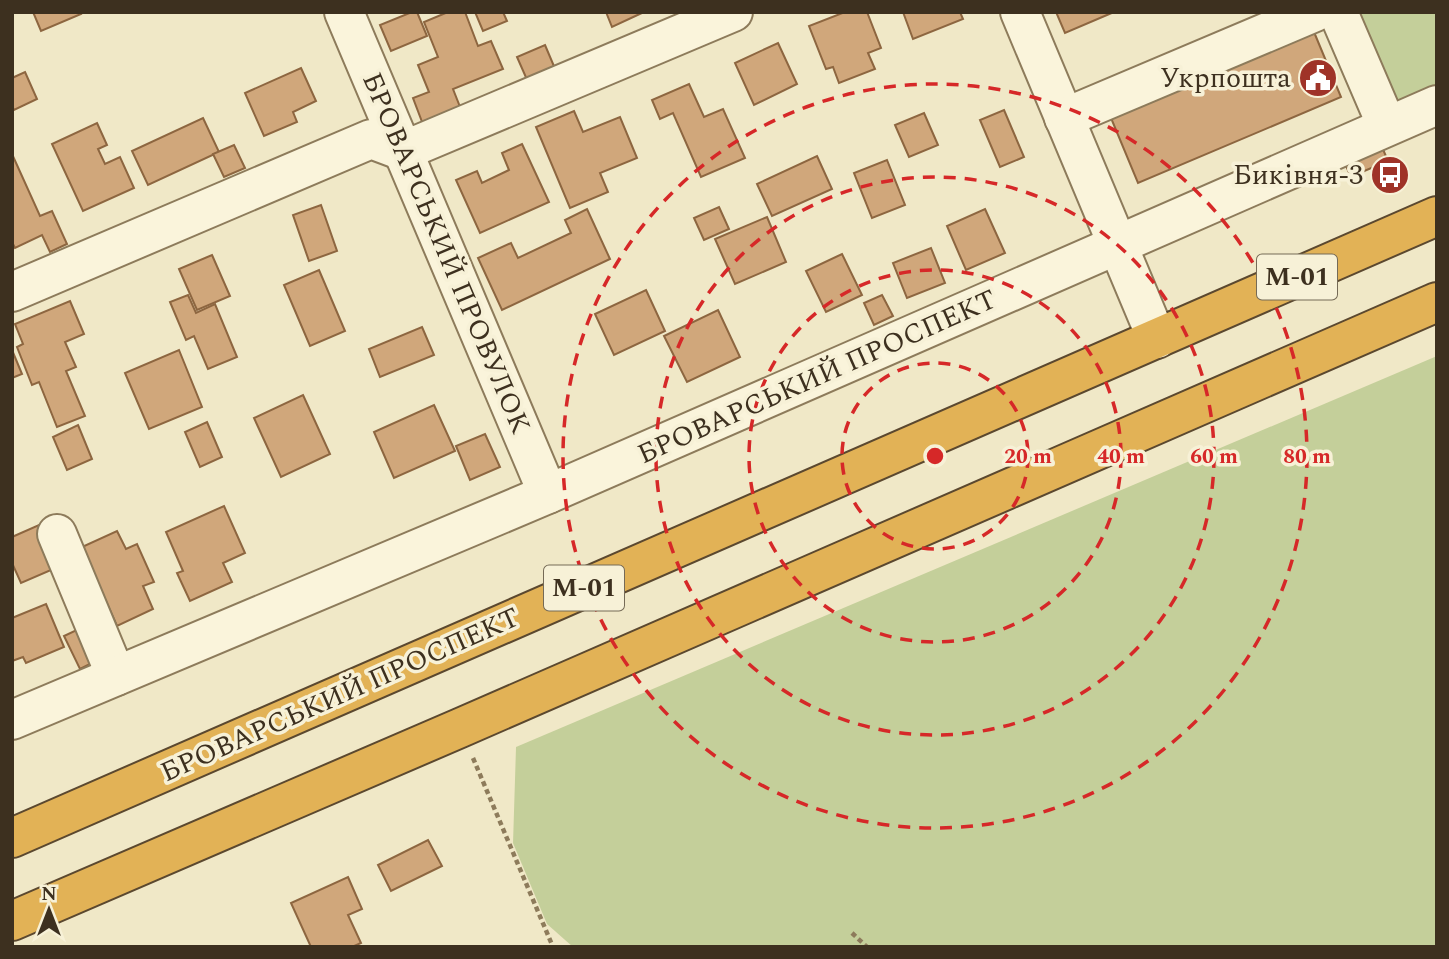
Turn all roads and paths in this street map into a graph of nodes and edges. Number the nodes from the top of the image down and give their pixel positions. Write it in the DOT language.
graph roads {
  1 [pos="344,12"];
  2 [pos="733,12"];
  3 [pos="1020,12"];
  4 [pos="1315,12"];
  5 [pos="1338,12"];
  6 [pos="1437,105"];
  7 [pos="1064,118"];
  8 [pos="1387,126"];
  9 [pos="403,151"];
  10 [pos="1437,216"];
  11 [pos="1118,246"];
  12 [pos="12,292"];
  13 [pos="1437,302"];
  14 [pos="1157,338"];
  15 [pos="548,494"];
  16 [pos="57,534"];
  17 [pos="116,676"];
  18 [pos="12,720"];
  19 [pos="460,728"];
  20 [pos="12,838"];
  21 [pos="12,921"];
  22 [pos="852,933"];
  23 [pos="552,947"];
  24 [pos="867,947"];
  1 -- 9 [label="street, БРОВАРСЬКИЙ ПРОВУЛОК"];
  2 -- 9 [label="street"];
  3 -- 7 [label="street"];
  4 -- 7 [label="street"];
  5 -- 8 [label="street"];
  6 -- 8 [label="street, БРОВАРСЬКИЙ ПРОСПЕКТ"];
  7 -- 11 [label="street"];
  8 -- 11 [label="street, БРОВАРСЬКИЙ ПРОСПЕКТ"];
  9 -- 12 [label="street"];
  9 -- 15 [label="street, БРОВАРСЬКИЙ ПРОВУЛОК"];
  10 -- 14 [label="highway, БРОВАРСЬКИЙ ПРОСПЕКТ / М-01"];
  11 -- 14 [label="street"];
  11 -- 15 [label="street, БРОВАРСЬКИЙ ПРОСПЕКТ"];
  13 -- 19 [label="highway, М-01"];
  14 -- 20 [label="highway, БРОВАРСЬКИЙ ПРОСПЕКТ / М-01"];
  15 -- 17 [label="street, БРОВАРСЬКИЙ ПРОСПЕКТ"];
  16 -- 17 [label="street"];
  17 -- 18 [label="street, БРОВАРСЬКИЙ ПРОСПЕКТ"];
  19 -- 21 [label="highway, М-01"];
  19 -- 23 [label="path"];
  22 -- 24 [label="path"];
}
